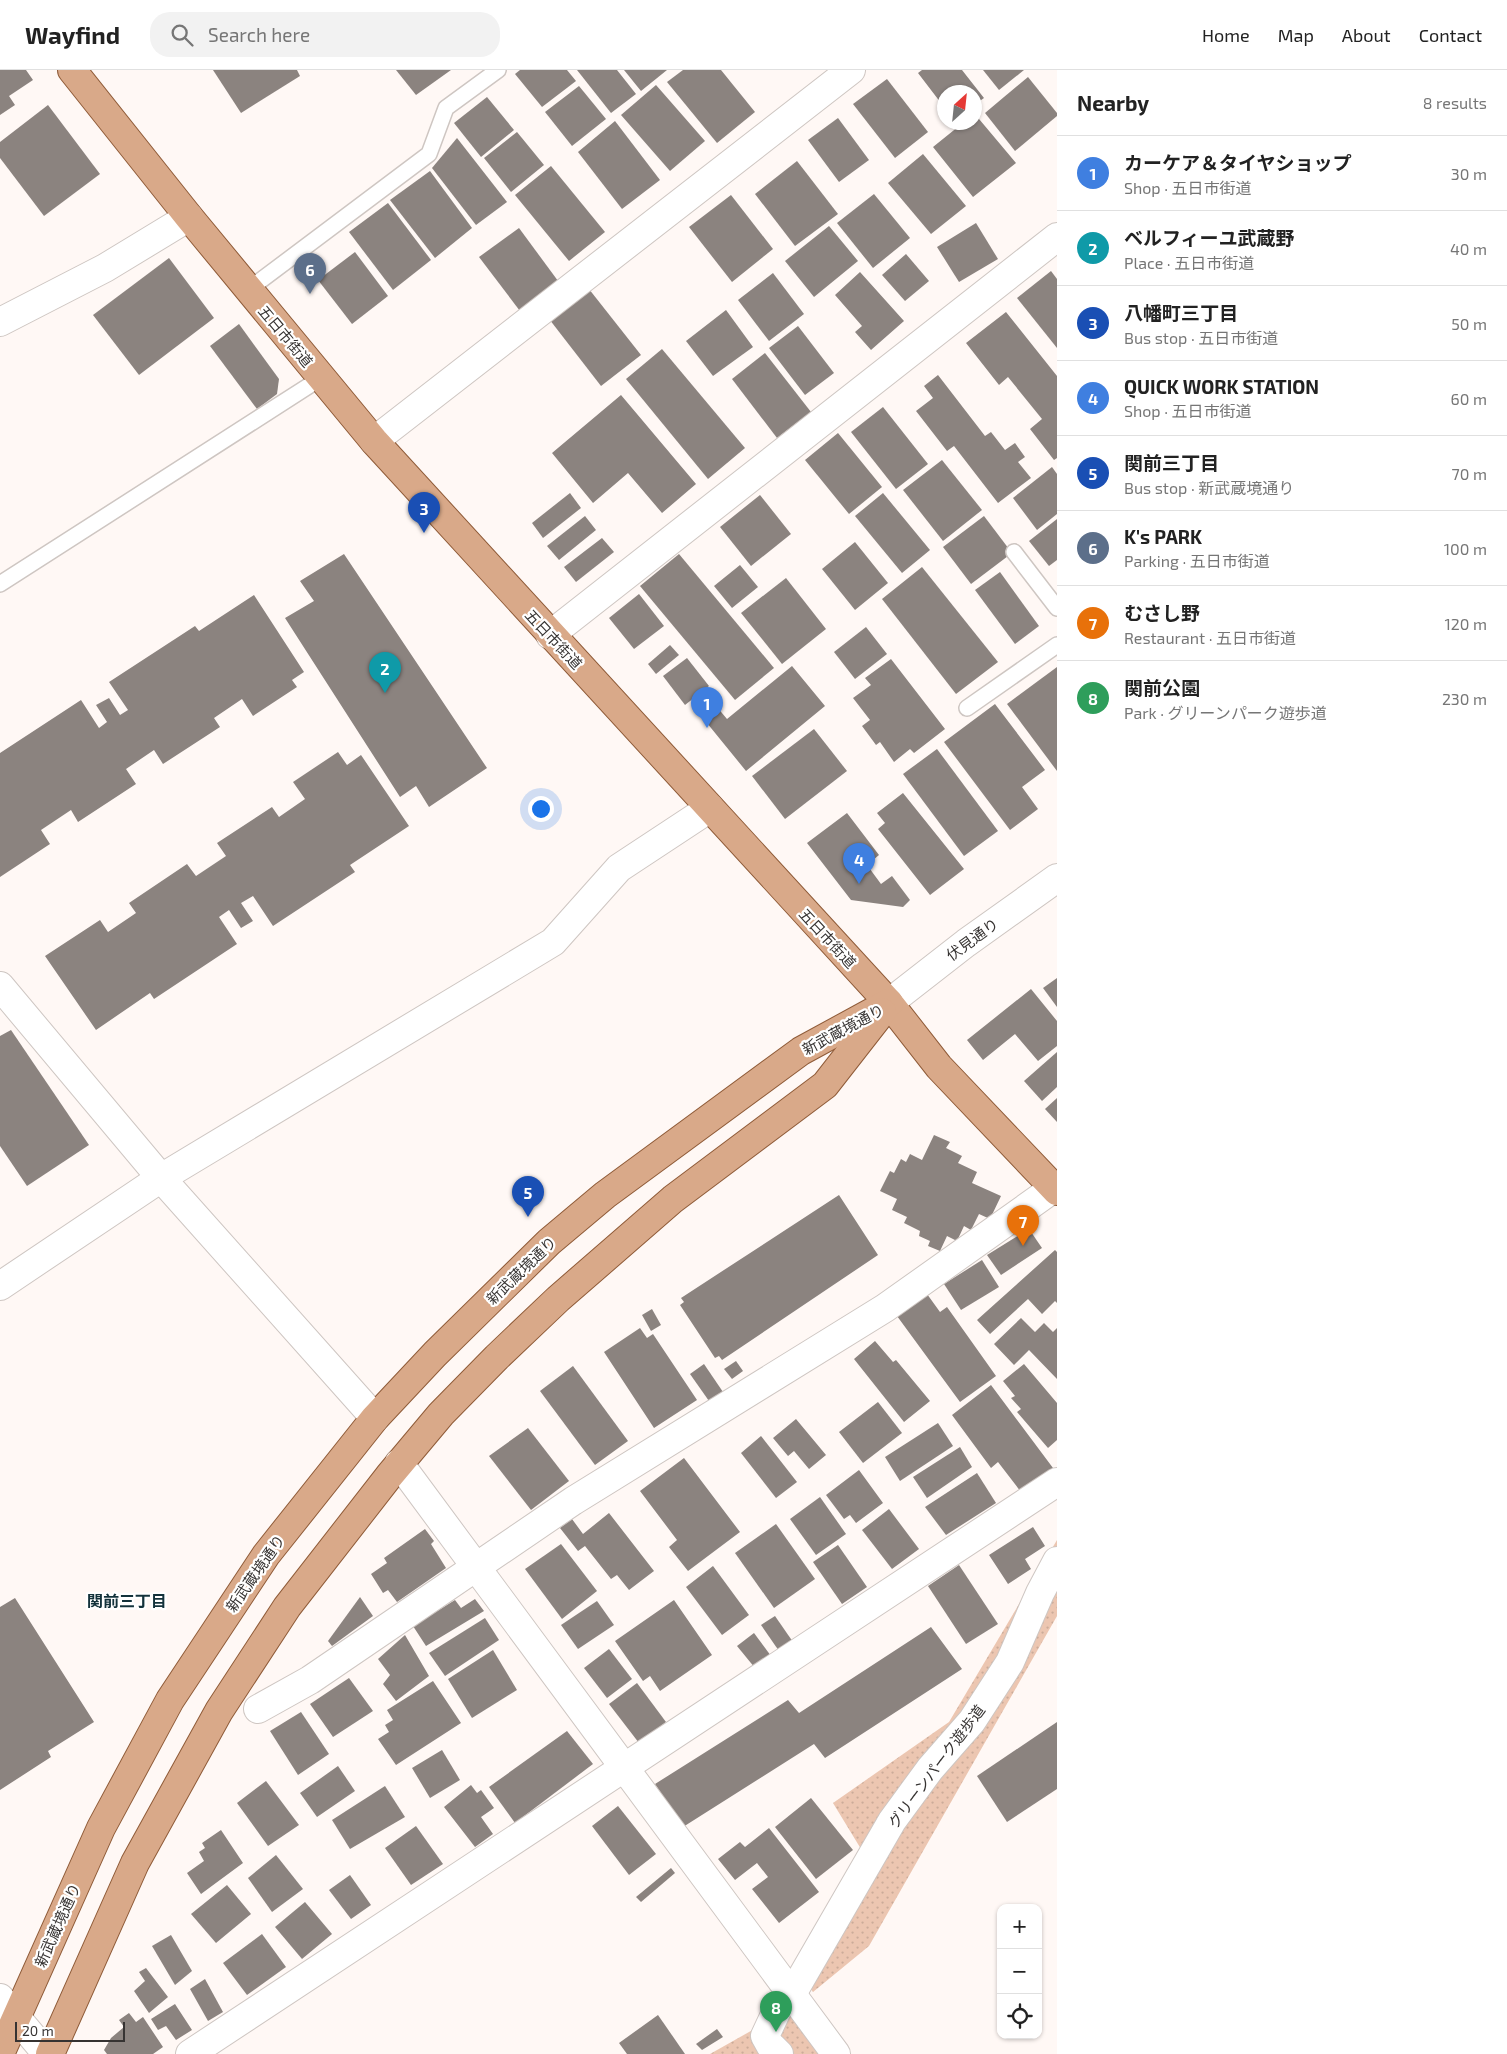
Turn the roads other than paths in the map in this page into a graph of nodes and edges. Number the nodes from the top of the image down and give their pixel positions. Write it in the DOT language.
graph roads {
  1 [pos="72,70"];
  2 [pos="498,70"];
  3 [pos="851,70"];
  4 [pos="189,217"];
  5 [pos="1057,237"];
  6 [pos="248,290"];
  7 [pos="0,322"];
  8 [pos="321,378"];
  9 [pos="374,441"];
  10 [pos="1014,552"];
  11 [pos="0,584"];
  12 [pos="1057,608"];
  13 [pos="550,635"];
  14 [pos="1057,645"];
  15 [pos="967,708"];
  16 [pos="710,808"];
  17 [pos="1057,878"];
  18 [pos="0,986"];
  19 [pos="889,1003"];
  20 [pos="161,1178"];
  21 [pos="1056,1189"];
  22 [pos="0,1286"];
  23 [pos="374,1418"];
  24 [pos="399,1463"];
  25 [pos="1057,1482"];
  26 [pos="1057,1561"];
  27 [pos="476,1566"];
  28 [pos="258,1709"];
  29 [pos="624,1767"];
  30 [pos="792,1994"];
  31 [pos="8,2008"];
  32 [pos="768,2051"];
  33 [pos="0,2054"];
  34 [pos="49,2054"];
  35 [pos="190,2054"];
  36 [pos="836,2054"];
  1 -- 4 [label="main road, 五日市街道"];
  2 -- 6 [label="lane"];
  3 -- 9 [label="street"];
  4 -- 6 [label="main road, 五日市街道"];
  4 -- 7 [label="street"];
  5 -- 13 [label="street"];
  6 -- 8 [label="main road, 五日市街道"];
  8 -- 9 [label="main road, 五日市街道"];
  8 -- 11 [label="lane"];
  9 -- 13 [label="main road, 五日市街道"];
  10 -- 12 [label="lane"];
  13 -- 16 [label="main road, 五日市街道"];
  14 -- 15 [label="lane"];
  16 -- 19 [label="main road, 五日市街道"];
  16 -- 20 [label="street"];
  17 -- 19 [label="street, 伏見通り"];
  18 -- 20 [label="street"];
  19 -- 21 [label="main road, 五日市街道"];
  19 -- 23 [label="main road, 新武蔵境通り"];
  19 -- 24 [label="main road, 新武蔵境通り"];
  20 -- 22 [label="street"];
  20 -- 23 [label="street"];
  21 -- 27 [label="street"];
  23 -- 31 [label="main road, 新武蔵境通り"];
  24 -- 27 [label="street"];
  24 -- 34 [label="main road, 新武蔵境通り"];
  25 -- 29 [label="street"];
  26 -- 30 [label="street, グリーンパーク遊歩道"];
  27 -- 28 [label="street"];
  27 -- 29 [label="street"];
  29 -- 30 [label="street"];
  29 -- 35 [label="street"];
  30 -- 32 [label="street, グリーンパーク遊歩道"];
  30 -- 36 [label="street"];
  31 -- 33 [label="main road, 新武蔵境通り"];
  31 -- 34 [label="street"];
}
